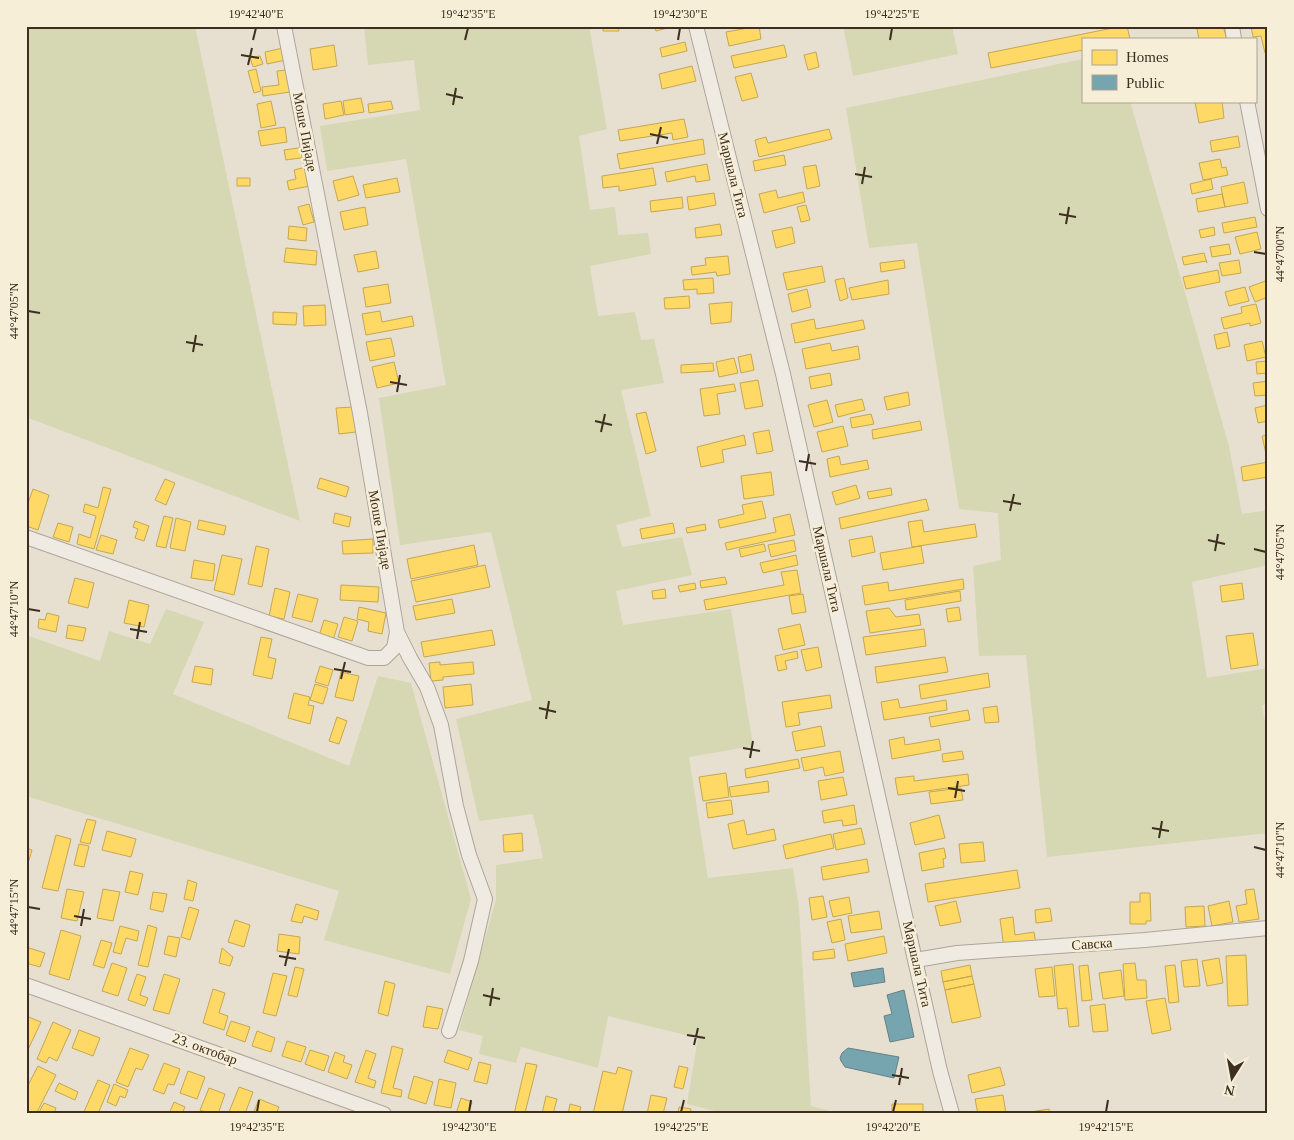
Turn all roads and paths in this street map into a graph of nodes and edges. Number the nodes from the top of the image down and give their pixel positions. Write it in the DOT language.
graph roads {
  1 [pos="284,26"];
  2 [pos="696,26"];
  3 [pos="1247,102"];
  4 [pos="1268,209"];
  5 [pos="26,537"];
  6 [pos="397,632"];
  7 [pos="1268,928"];
  8 [pos="916,960"];
  9 [pos="26,985"];
  10 [pos="449,1032"];
  11 [pos="384,1114"];
  12 [pos="952,1114"];
  1 -- 6 [label="street, Моше Пијаде"];
  2 -- 8 [label="street, Маршала Тита"];
  3 -- 4 [label="street"];
  5 -- 6 [label="street"];
  6 -- 10 [label="street"];
  7 -- 8 [label="street, Савска"];
  8 -- 12 [label="street, Маршала Тита"];
  9 -- 11 [label="street, 23. октобар"];
}
